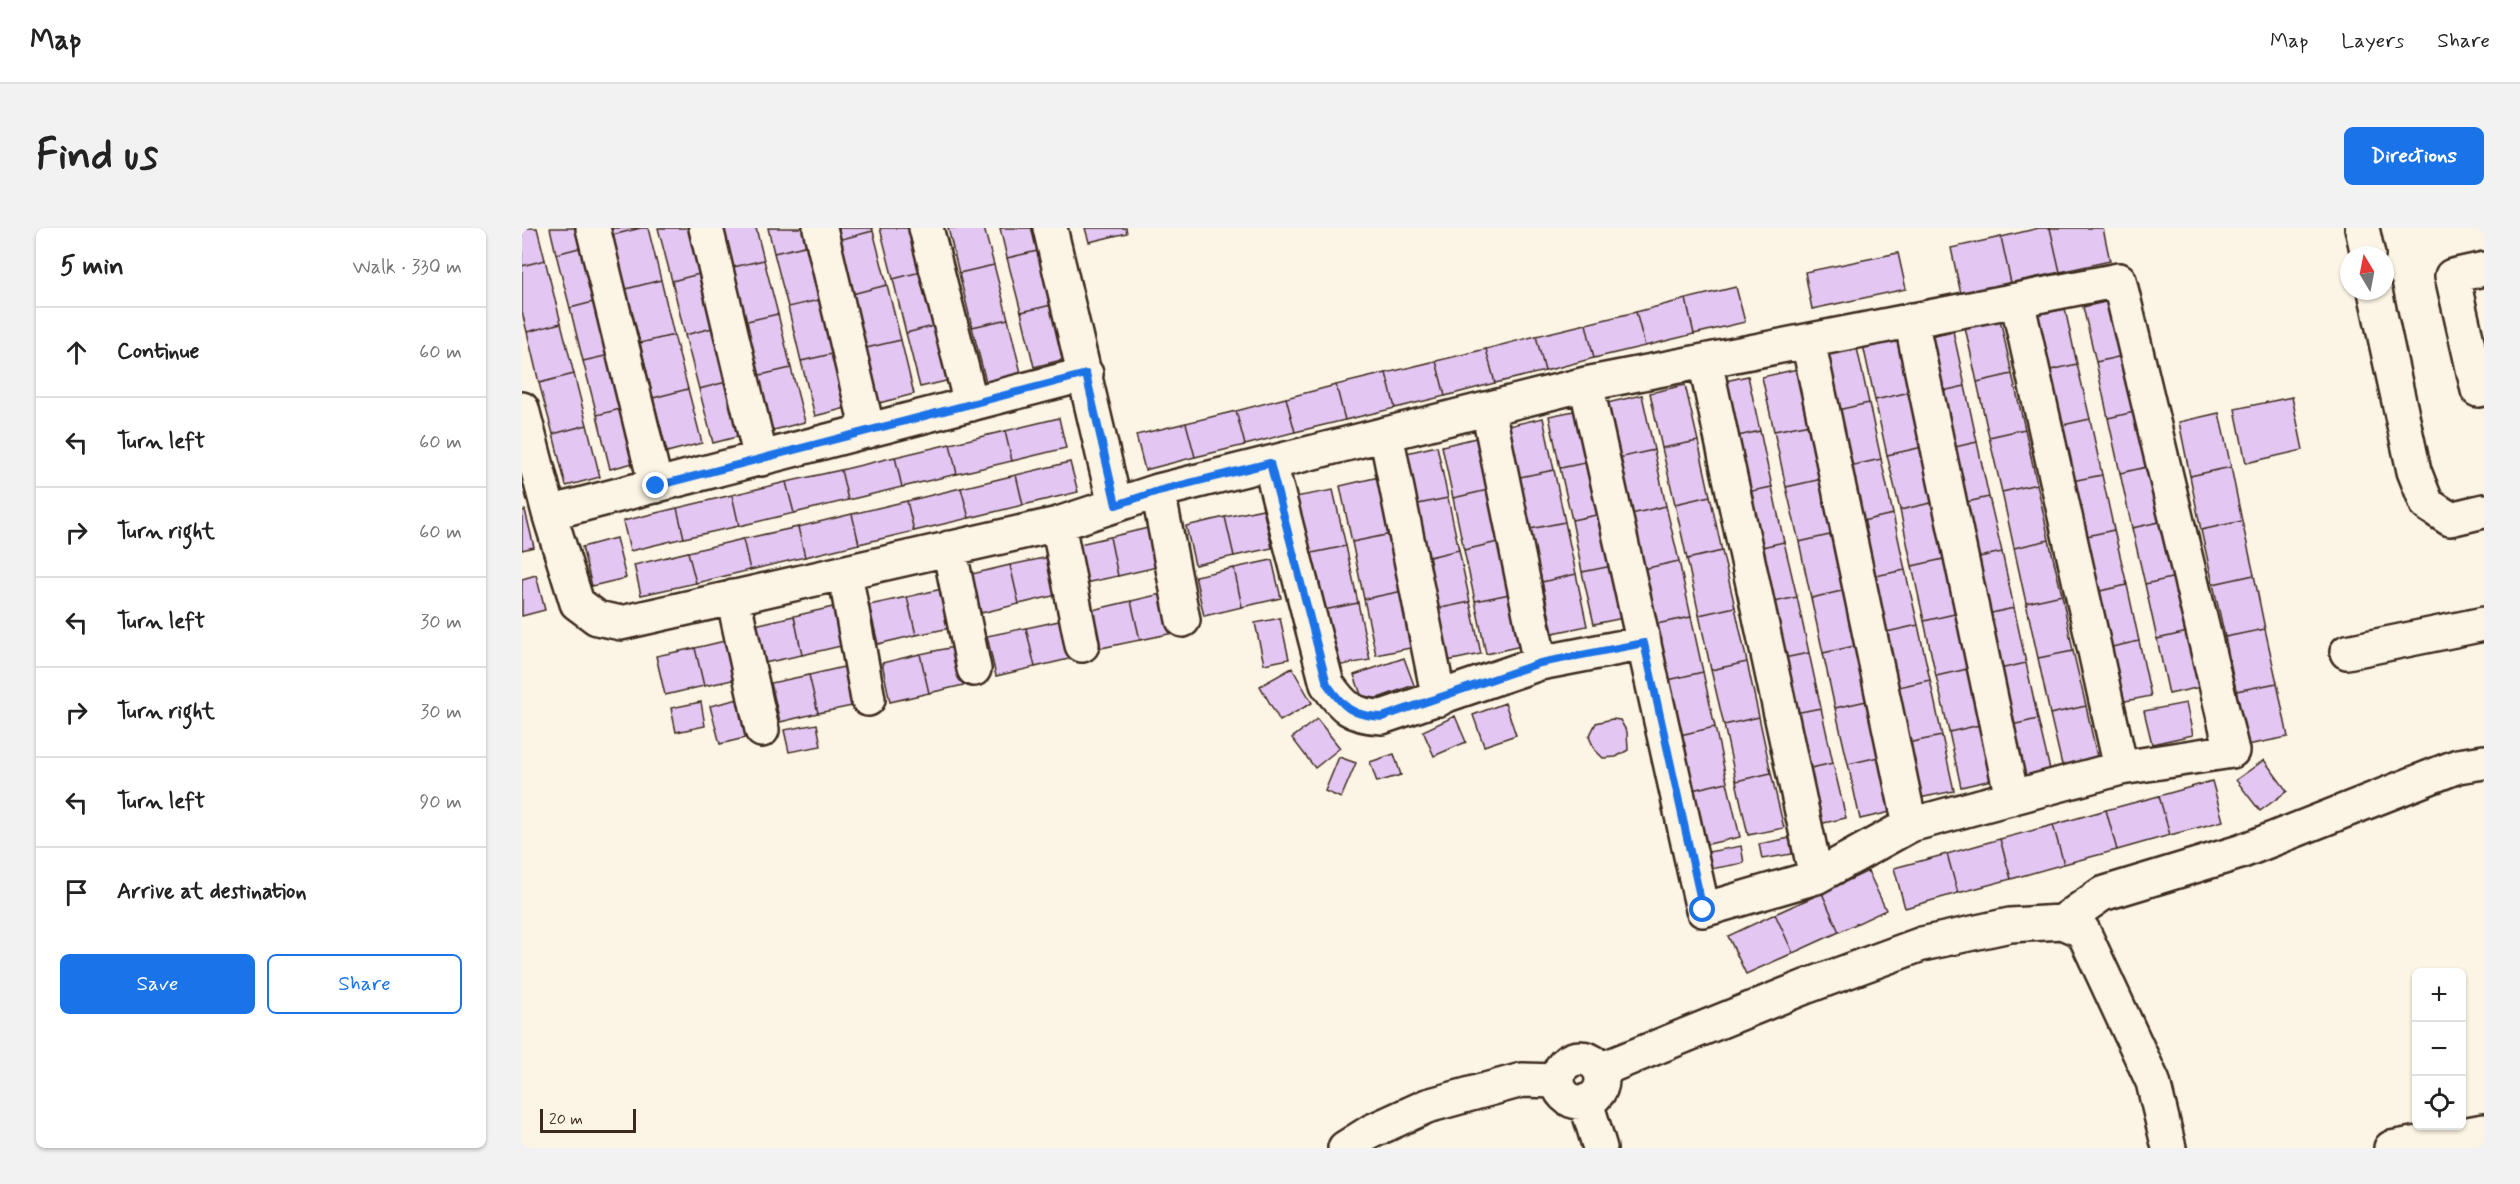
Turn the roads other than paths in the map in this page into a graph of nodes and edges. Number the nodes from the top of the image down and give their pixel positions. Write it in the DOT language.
graph roads {
  1 [pos="593,228"];
  2 [pos="706,228"];
  3 [pos="820,228"];
  4 [pos="926,228"];
  5 [pos="1050,228"];
  6 [pos="2362,228"];
  7 [pos="2366,246"];
  8 [pos="2484,269"];
  9 [pos="2018,300"];
  10 [pos="2377,300"];
  11 [pos="1911,321"];
  12 [pos="1808,341"];
  13 [pos="1705,361"];
  14 [pos="1086,374"];
  15 [pos="1586,384"];
  16 [pos="2484,389"];
  17 [pos="971,404"];
  18 [pos="522,409"];
  19 [pos="1488,409"];
  20 [pos="868,431"];
  21 [pos="1386,434"];
  22 [pos="761,459"];
  23 [pos="529,463"];
  24 [pos="1270,463"];
  25 [pos="656,486"];
  26 [pos="1158,491"];
  27 [pos="1116,505"];
  28 [pos="2484,511"];
  29 [pos="549,513"];
  30 [pos="1058,524"];
  31 [pos="949,548"];
  32 [pos="845,573"];
  33 [pos="733,597"];
  34 [pos="1184,620"];
  35 [pos="2484,624"];
  36 [pos="1644,643"];
  37 [pos="1082,645"];
  38 [pos="2347,652"];
  39 [pos="1540,663"];
  40 [pos="974,669"];
  41 [pos="868,699"];
  42 [pos="1439,699"];
  43 [pos="762,730"];
  44 [pos="2484,762"];
  45 [pos="2121,768"];
  46 [pos="2012,798"];
  47 [pos="1910,825"];
  48 [pos="1816,877"];
  49 [pos="2062,922"];
  50 [pos="1600,1070"];
  51 [pos="1557,1081"];
  52 [pos="1586,1102"];
  53 [pos="2484,1131"];
  54 [pos="1345,1148"];
  55 [pos="1600,1148"];
  56 [pos="2169,1148"];
  57 [pos="2391,1148"];
  1 -- 25 [label="street"];
  2 -- 22 [label="street"];
  3 -- 20 [label="street"];
  4 -- 17 [label="street"];
  5 -- 14 [label="street"];
  6 -- 7 [label="street"];
  8 -- 16 [label="street"];
  9 -- 11 [label="street"];
  9 -- 45 [label="street"];
  9 -- 45 [label="street"];
  10 -- 28 [label="street"];
  11 -- 12 [label="street"];
  11 -- 46 [label="street"];
  12 -- 13 [label="street"];
  12 -- 47 [label="street"];
  13 -- 15 [label="street"];
  13 -- 48 [label="street"];
  14 -- 17 [label="street"];
  14 -- 27 [label="street"];
  15 -- 19 [label="street"];
  15 -- 36 [label="street"];
  17 -- 20 [label="street"];
  18 -- 23 [label="street"];
  19 -- 21 [label="street"];
  19 -- 39 [label="street"];
  20 -- 22 [label="street"];
  21 -- 24 [label="street"];
  21 -- 42 [label="street"];
  22 -- 25 [label="street"];
  23 -- 29 [label="street"];
  24 -- 26 [label="street"];
  24 -- 42 [label="street"];
  25 -- 29 [label="street"];
  26 -- 27 [label="street"];
  26 -- 34 [label="street"];
  27 -- 30 [label="street"];
  29 -- 33 [label="street"];
  30 -- 31 [label="street"];
  30 -- 37 [label="street"];
  31 -- 32 [label="street"];
  31 -- 40 [label="street"];
  32 -- 33 [label="street"];
  32 -- 41 [label="street"];
  33 -- 43 [label="street"];
  35 -- 38 [label="street"];
  36 -- 39 [label="street"];
  36 -- 48 [label="street"];
  39 -- 42 [label="street"];
  44 -- 49 [label="street"];
  45 -- 46 [label="street"];
  46 -- 47 [label="street"];
  47 -- 48 [label="street"];
  49 -- 50 [label="street"];
  49 -- 56 [label="street"];
  50 -- 51 [label="street"];
  50 -- 52 [label="street"];
  51 -- 52 [label="street"];
  51 -- 54 [label="street"];
  52 -- 55 [label="street"];
  53 -- 57 [label="street"];
}
